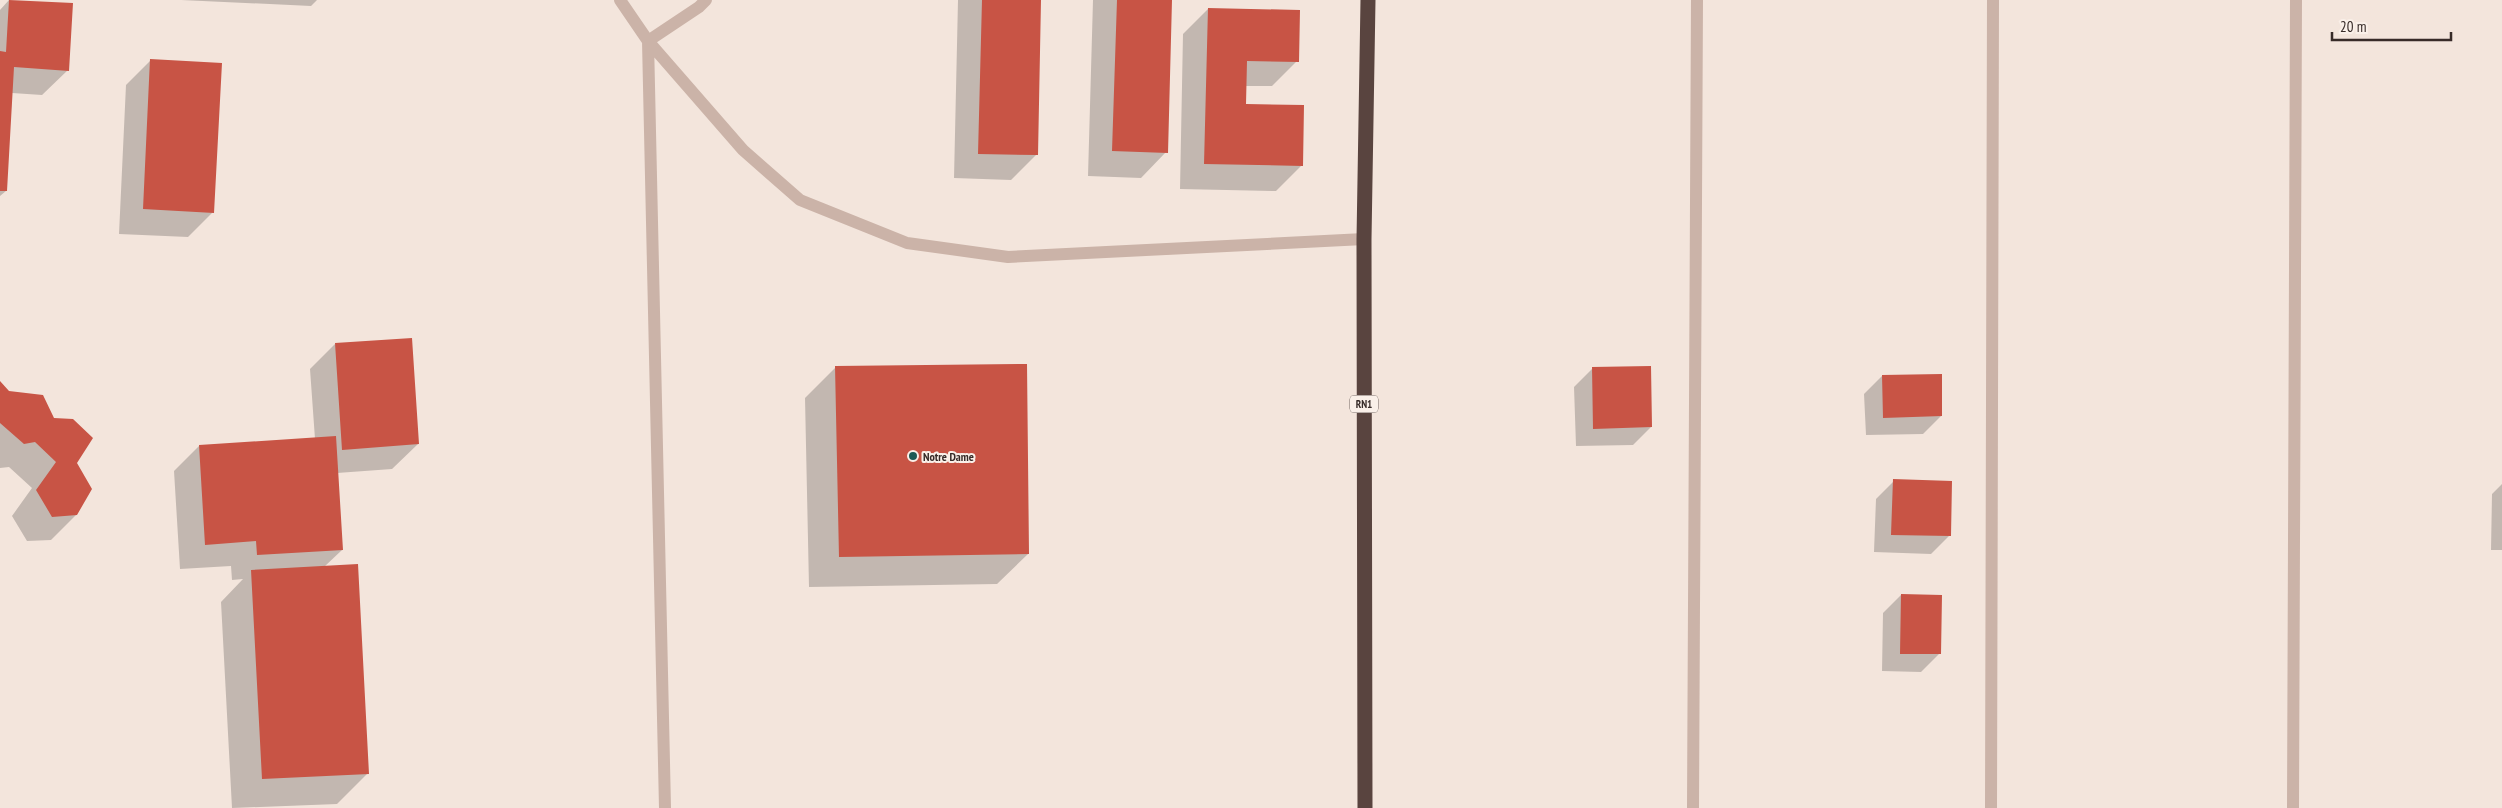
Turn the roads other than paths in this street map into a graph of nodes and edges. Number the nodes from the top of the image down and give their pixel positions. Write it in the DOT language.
graph roads {
  1 [pos="620,0"];
  2 [pos="706,0"];
  3 [pos="1368,0"];
  4 [pos="1696,0"];
  5 [pos="1993,0"];
  6 [pos="2296,0"];
  7 [pos="648,40"];
  8 [pos="1364,238"];
  9 [pos="664,808"];
  10 [pos="1365,808"];
  11 [pos="1693,808"];
  12 [pos="1990,808"];
  13 [pos="2293,808"];
  1 -- 7 [label="street"];
  2 -- 7 [label="street"];
  3 -- 8 [label="highway, RN1"];
  4 -- 11 [label="street"];
  5 -- 12 [label="street"];
  6 -- 13 [label="street"];
  7 -- 8 [label="street"];
  7 -- 9 [label="street"];
  8 -- 10 [label="highway, RN1"];
}
